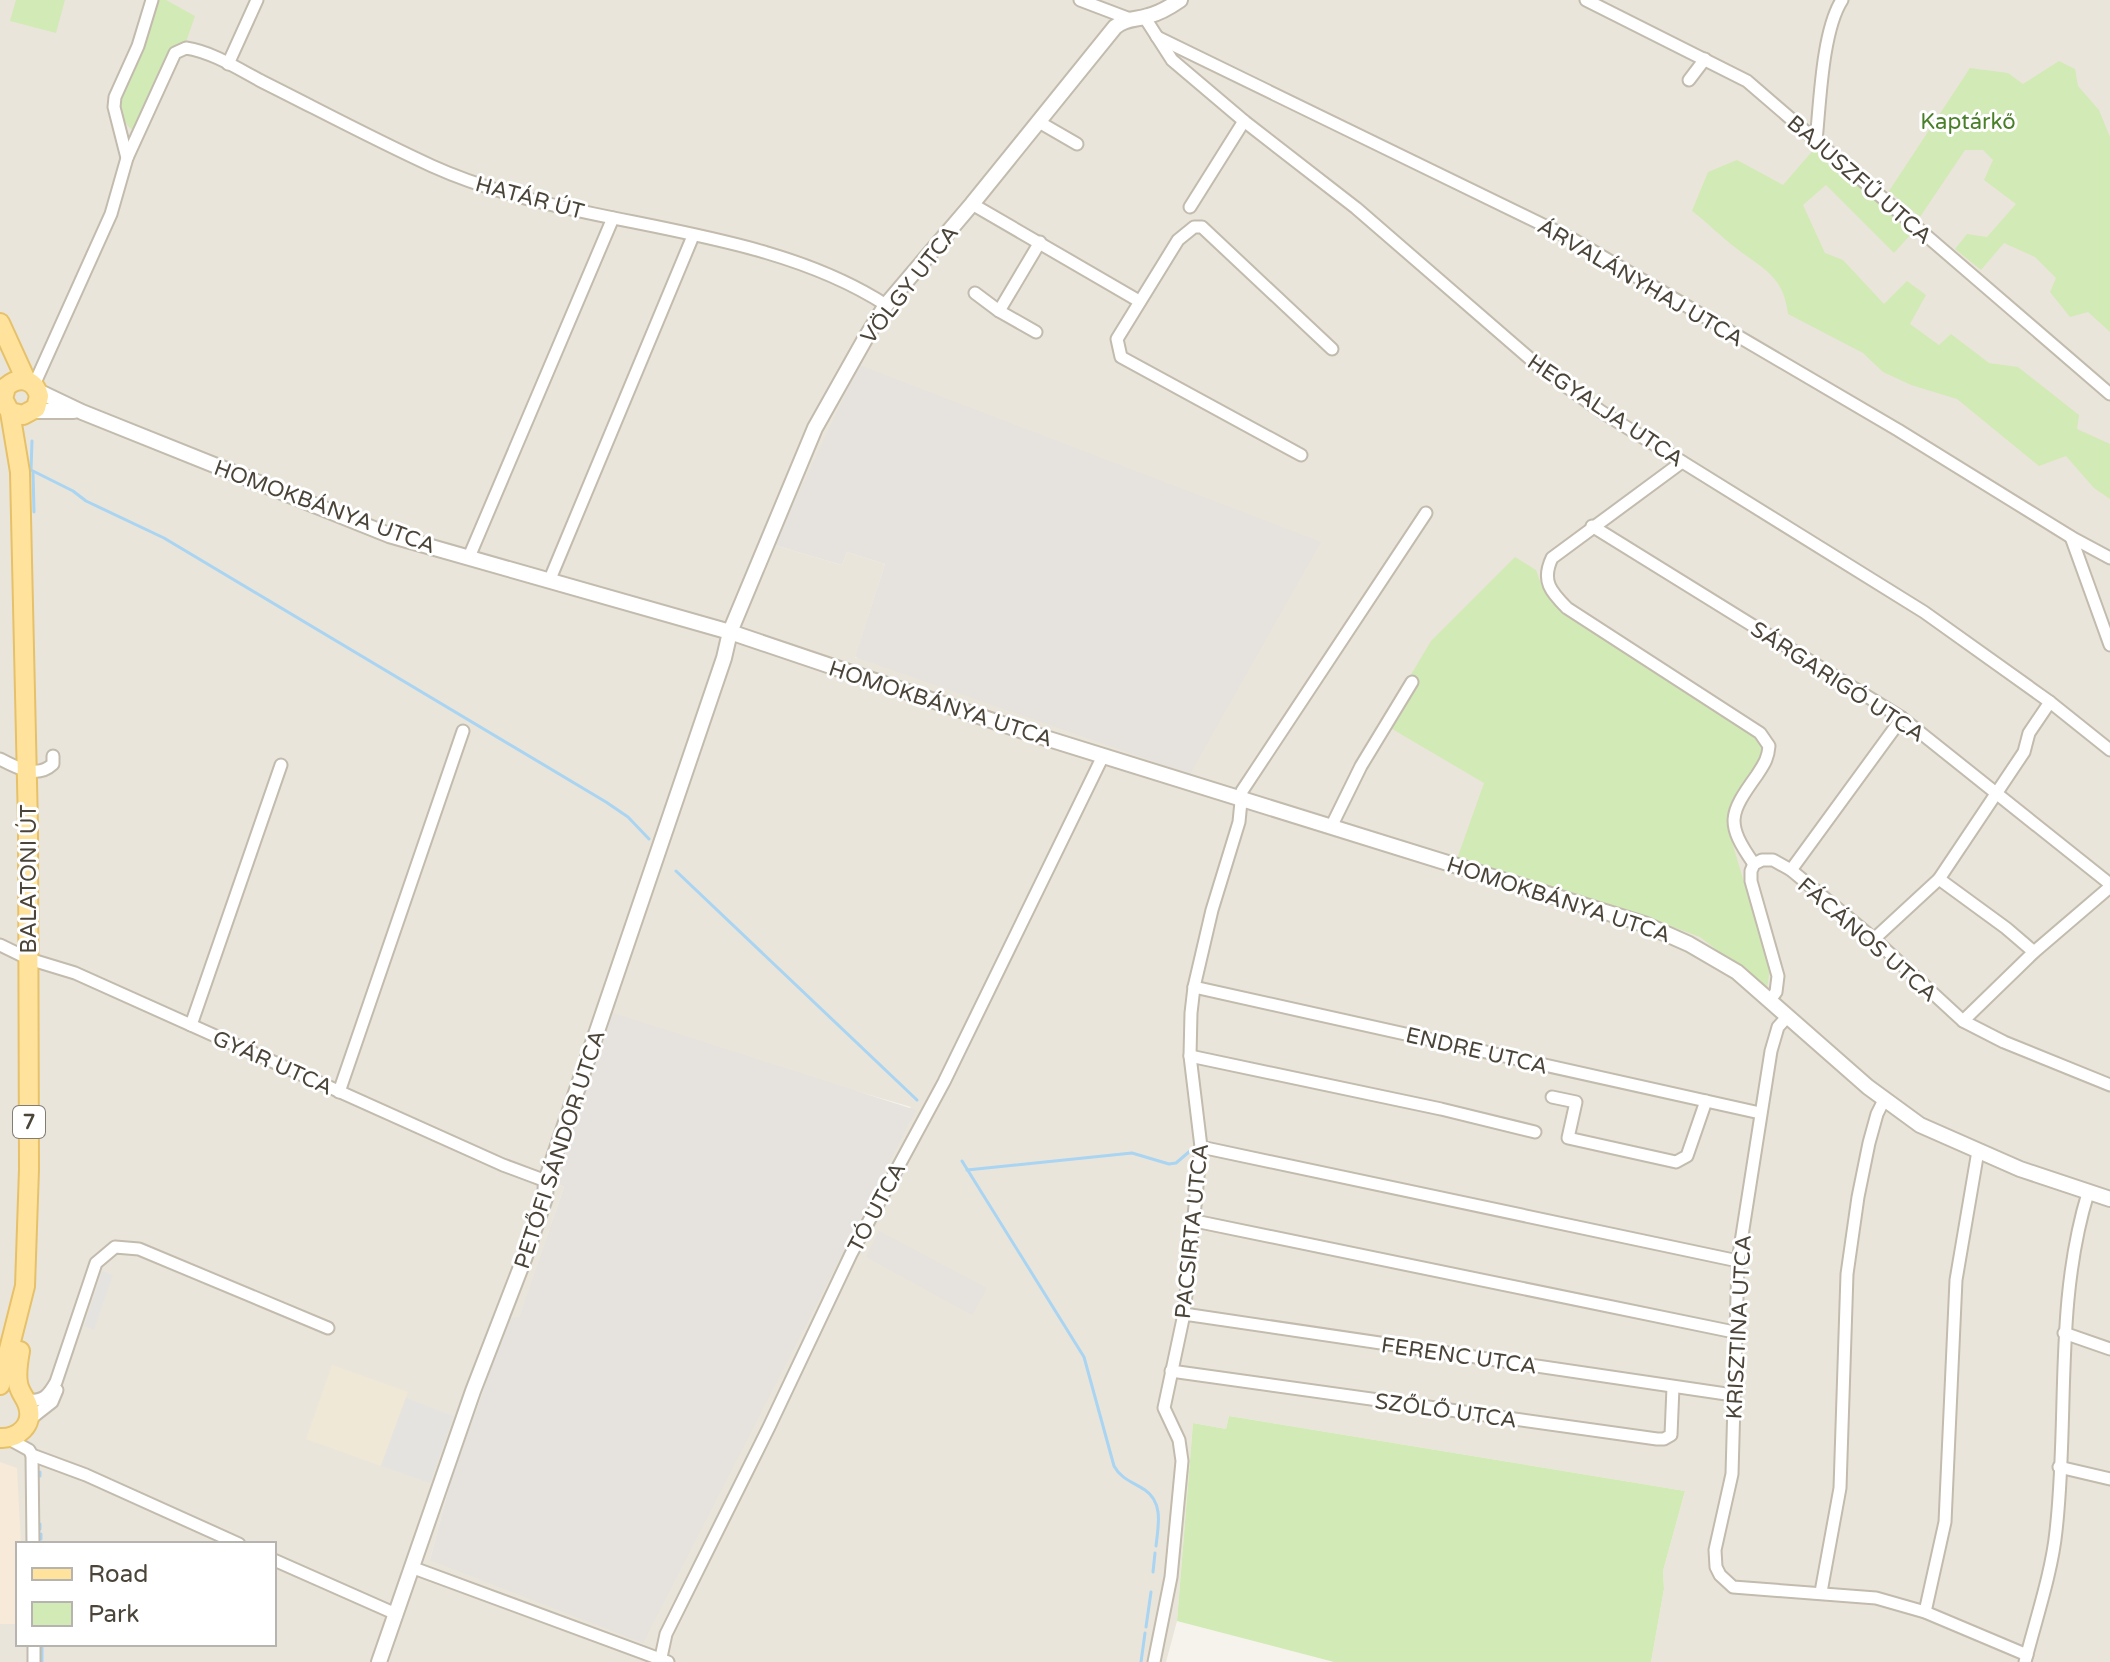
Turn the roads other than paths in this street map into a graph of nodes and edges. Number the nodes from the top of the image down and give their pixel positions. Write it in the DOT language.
graph roads {
  1 [pos="152,0"];
  2 [pos="257,0"];
  3 [pos="1080,0"];
  4 [pos="1180,0"];
  5 [pos="1586,0"];
  6 [pos="1842,0"];
  7 [pos="1137,18"];
  8 [pos="1156,37"];
  9 [pos="1705,59"];
  10 [pos="228,64"];
  11 [pos="1689,80"];
  12 [pos="1244,121"];
  13 [pos="1039,122"];
  14 [pos="1816,141"];
  15 [pos="1077,144"];
  16 [pos="127,158"];
  17 [pos="972,204"];
  18 [pos="1190,207"];
  19 [pos="613,218"];
  20 [pos="693,236"];
  21 [pos="1040,242"];
  22 [pos="975,293"];
  23 [pos="1139,301"];
  24 [pos="886,305"];
  25 [pos="999,311"];
  26 [pos="1,327"];
  27 [pos="1036,332"];
  28 [pos="1332,349"];
  29 [pos="18,388"];
  30 [pos="2110,394"];
  31 [pos="10,412"];
  32 [pos="32,412"];
  33 [pos="82,412"];
  34 [pos="1301,455"];
  35 [pos="1682,462"];
  36 [pos="20,472"];
  37 [pos="1426,513"];
  38 [pos="1592,526"];
  39 [pos="2071,537"];
  40 [pos="469,557"];
  41 [pos="2110,558"];
  42 [pos="550,579"];
  43 [pos="730,632"];
  44 [pos="2110,645"];
  45 [pos="1412,682"];
  46 [pos="2050,702"];
  47 [pos="1902,718"];
  48 [pos="463,731"];
  49 [pos="2110,750"];
  50 [pos="53,756"];
  51 [pos="1103,756"];
  52 [pos="0,759"];
  53 [pos="281,765"];
  54 [pos="27,771"];
  55 [pos="1996,795"];
  56 [pos="1241,799"];
  57 [pos="1331,827"];
  58 [pos="1754,864"];
  59 [pos="1791,870"];
  60 [pos="1939,879"];
  61 [pos="2110,886"];
  62 [pos="1874,939"];
  63 [pos="0,945"];
  64 [pos="2034,952"];
  65 [pos="29,959"];
  66 [pos="1194,987"];
  67 [pos="1770,1000"];
  68 [pos="1787,1017"];
  69 [pos="1963,1021"];
  70 [pos="191,1025"];
  71 [pos="1190,1056"];
  72 [pos="2110,1085"];
  73 [pos="339,1092"];
  74 [pos="1552,1097"];
  75 [pos="1884,1100"];
  76 [pos="1706,1101"];
  77 [pos="1760,1113"];
  78 [pos="1535,1132"];
  79 [pos="1201,1147"];
  80 [pos="1978,1151"];
  81 [pos="546,1181"];
  82 [pos="2088,1193"];
  83 [pos="2110,1199"];
  84 [pos="1195,1221"];
  85 [pos="1738,1261"];
  86 [pos="25,1286"];
  87 [pos="1184,1314"];
  88 [pos="328,1328"];
  89 [pos="1734,1332"];
  90 [pos="2064,1333"];
  91 [pos="2110,1349"];
  92 [pos="1171,1371"];
  93 [pos="56,1382"];
  94 [pos="0,1387"];
  95 [pos="1673,1387"];
  96 [pos="1733,1395"];
  97 [pos="24,1398"];
  98 [pos="28,1422"];
  99 [pos="2,1438"];
  100 [pos="31,1452"];
  101 [pos="2059,1467"];
  102 [pos="2110,1479"];
  103 [pos="33,1542"];
  104 [pos="235,1542"];
  105 [pos="276,1561"];
  106 [pos="411,1567"];
  107 [pos="1821,1592"];
  108 [pos="1925,1612"];
  109 [pos="396,1614"];
  110 [pos="2026,1658"];
  111 [pos="663,1661"];
  112 [pos="379,1662"];
  113 [pos="1154,1662"];
  1 -- 16 [label="street"];
  2 -- 10 [label="street"];
  3 -- 7 [label="street"];
  4 -- 7 [label="street, VÖLGY UTCA"];
  5 -- 9 [label="street, BAJUSZFŰ UTCA"];
  6 -- 14 [label="street"];
  7 -- 8 [label="street, HEGYALJA UTCA"];
  7 -- 13 [label="street, VÖLGY UTCA"];
  8 -- 12 [label="street, HEGYALJA UTCA"];
  8 -- 39 [label="street, ÁRVALÁNYHAJ UTCA"];
  9 -- 11 [label="street"];
  9 -- 14 [label="street, BAJUSZFŰ UTCA"];
  10 -- 16 [label="street, HATÁR ÚT"];
  10 -- 19 [label="street, HATÁR ÚT"];
  12 -- 18 [label="street"];
  12 -- 35 [label="street, HEGYALJA UTCA"];
  13 -- 15 [label="street"];
  13 -- 17 [label="street, VÖLGY UTCA"];
  14 -- 30 [label="street, BAJUSZFŰ UTCA"];
  16 -- 29 [label="street"];
  17 -- 21 [label="street"];
  17 -- 24 [label="street, VÖLGY UTCA"];
  19 -- 20 [label="street, HATÁR ÚT"];
  19 -- 40 [label="street"];
  20 -- 24 [label="street, HATÁR ÚT"];
  20 -- 42 [label="street"];
  21 -- 23 [label="street"];
  21 -- 25 [label="street"];
  22 -- 25 [label="street"];
  23 -- 28 [label="street"];
  23 -- 34 [label="street"];
  24 -- 43 [label="street, VÖLGY UTCA"];
  25 -- 27 [label="street"];
  26 -- 29 [label="main road, 7"];
  29 -- 31 [label="main road, 7"];
  29 -- 32 [label="main road, 7"];
  29 -- 33 [label="street, HOMOKBÁNYA UTCA"];
  31 -- 32 [label="main road"];
  31 -- 36 [label="main road, BALATONI ÚT / 7"];
  32 -- 33 [label="street, HOMOKBÁNYA UTCA"];
  32 -- 36 [label="main road, BALATONI ÚT / 7"];
  33 -- 40 [label="street, HOMOKBÁNYA UTCA"];
  35 -- 38 [label="street"];
  35 -- 46 [label="street, HEGYALJA UTCA"];
  36 -- 54 [label="main road, BALATONI ÚT / 7"];
  37 -- 56 [label="street, PACSIRTA UTCA"];
  38 -- 47 [label="street, SÁRGARIGÓ UTCA"];
  38 -- 58 [label="street"];
  39 -- 41 [label="street, ÁRVALÁNYHAJ UTCA"];
  39 -- 44 [label="street"];
  40 -- 42 [label="street, HOMOKBÁNYA UTCA"];
  42 -- 43 [label="street, HOMOKBÁNYA UTCA"];
  43 -- 51 [label="street, HOMOKBÁNYA UTCA"];
  43 -- 81 [label="street, PETŐFI SÁNDOR UTCA"];
  45 -- 57 [label="street"];
  46 -- 49 [label="street, HEGYALJA UTCA"];
  46 -- 55 [label="street"];
  47 -- 55 [label="street, SÁRGARIGÓ UTCA"];
  47 -- 59 [label="street"];
  48 -- 73 [label="street"];
  50 -- 54 [label="street"];
  51 -- 56 [label="street, HOMOKBÁNYA UTCA"];
  51 -- 111 [label="street, TÓ UTCA"];
  52 -- 54 [label="street"];
  53 -- 70 [label="street"];
  54 -- 65 [label="main road, BALATONI ÚT / 7"];
  55 -- 60 [label="street"];
  55 -- 61 [label="street, SÁRGARIGÓ UTCA"];
  56 -- 57 [label="street, HOMOKBÁNYA UTCA"];
  56 -- 66 [label="street, PACSIRTA UTCA"];
  57 -- 67 [label="street, HOMOKBÁNYA UTCA"];
  58 -- 59 [label="street, FÁCÁNOS UTCA"];
  58 -- 67 [label="street"];
  59 -- 62 [label="street, FÁCÁNOS UTCA"];
  60 -- 62 [label="street"];
  60 -- 64 [label="street"];
  61 -- 64 [label="street"];
  62 -- 69 [label="street, FÁCÁNOS UTCA"];
  63 -- 65 [label="street, GYÁR UTCA"];
  64 -- 69 [label="street"];
  65 -- 70 [label="street, GYÁR UTCA"];
  65 -- 86 [label="main road, BALATONI ÚT / 7"];
  66 -- 71 [label="street, PACSIRTA UTCA"];
  66 -- 76 [label="street, ENDRE UTCA"];
  67 -- 68 [label="street, HOMOKBÁNYA UTCA"];
  68 -- 75 [label="street, HOMOKBÁNYA UTCA"];
  68 -- 77 [label="street, KRISZTINA UTCA"];
  69 -- 72 [label="street, FÁCÁNOS UTCA"];
  70 -- 73 [label="street, GYÁR UTCA"];
  71 -- 78 [label="street"];
  71 -- 79 [label="street, PACSIRTA UTCA"];
  73 -- 81 [label="street, GYÁR UTCA"];
  74 -- 76 [label="street"];
  75 -- 80 [label="street, HOMOKBÁNYA UTCA"];
  75 -- 107 [label="street"];
  76 -- 77 [label="street, ENDRE UTCA"];
  77 -- 85 [label="street, KRISZTINA UTCA"];
  79 -- 84 [label="street, PACSIRTA UTCA"];
  79 -- 85 [label="street"];
  80 -- 82 [label="street, HOMOKBÁNYA UTCA"];
  80 -- 108 [label="street"];
  81 -- 106 [label="street, PETŐFI SÁNDOR UTCA"];
  82 -- 83 [label="street, HOMOKBÁNYA UTCA"];
  82 -- 90 [label="street"];
  84 -- 87 [label="street, PACSIRTA UTCA"];
  84 -- 89 [label="street"];
  85 -- 89 [label="street, KRISZTINA UTCA"];
  86 -- 94 [label="main road, BALATONI ÚT / 7"];
  86 -- 97 [label="main road, BALATONI ÚT / 7"];
  87 -- 92 [label="street, PACSIRTA UTCA"];
  87 -- 95 [label="street, FERENC UTCA"];
  88 -- 93 [label="street"];
  89 -- 96 [label="street, KRISZTINA UTCA"];
  90 -- 91 [label="street"];
  90 -- 101 [label="street"];
  92 -- 95 [label="street, SZŐLŐ UTCA"];
  92 -- 113 [label="street, PACSIRTA UTCA"];
  93 -- 97 [label="street"];
  93 -- 98 [label="street"];
  94 -- 97 [label="main road, 7"];
  95 -- 96 [label="street, FERENC UTCA"];
  96 -- 107 [label="street, KRISZTINA UTCA"];
  97 -- 98 [label="main road, 7"];
  98 -- 99 [label="main road"];
  98 -- 100 [label="street"];
  99 -- 100 [label="street"];
  100 -- 103 [label="street"];
  100 -- 104 [label="street"];
  101 -- 102 [label="street"];
  101 -- 110 [label="street"];
  105 -- 109 [label="street"];
  106 -- 109 [label="street, PETŐFI SÁNDOR UTCA"];
  106 -- 111 [label="street"];
  107 -- 108 [label="street"];
  108 -- 110 [label="street"];
  109 -- 112 [label="street, PETŐFI SÁNDOR UTCA"];
}
